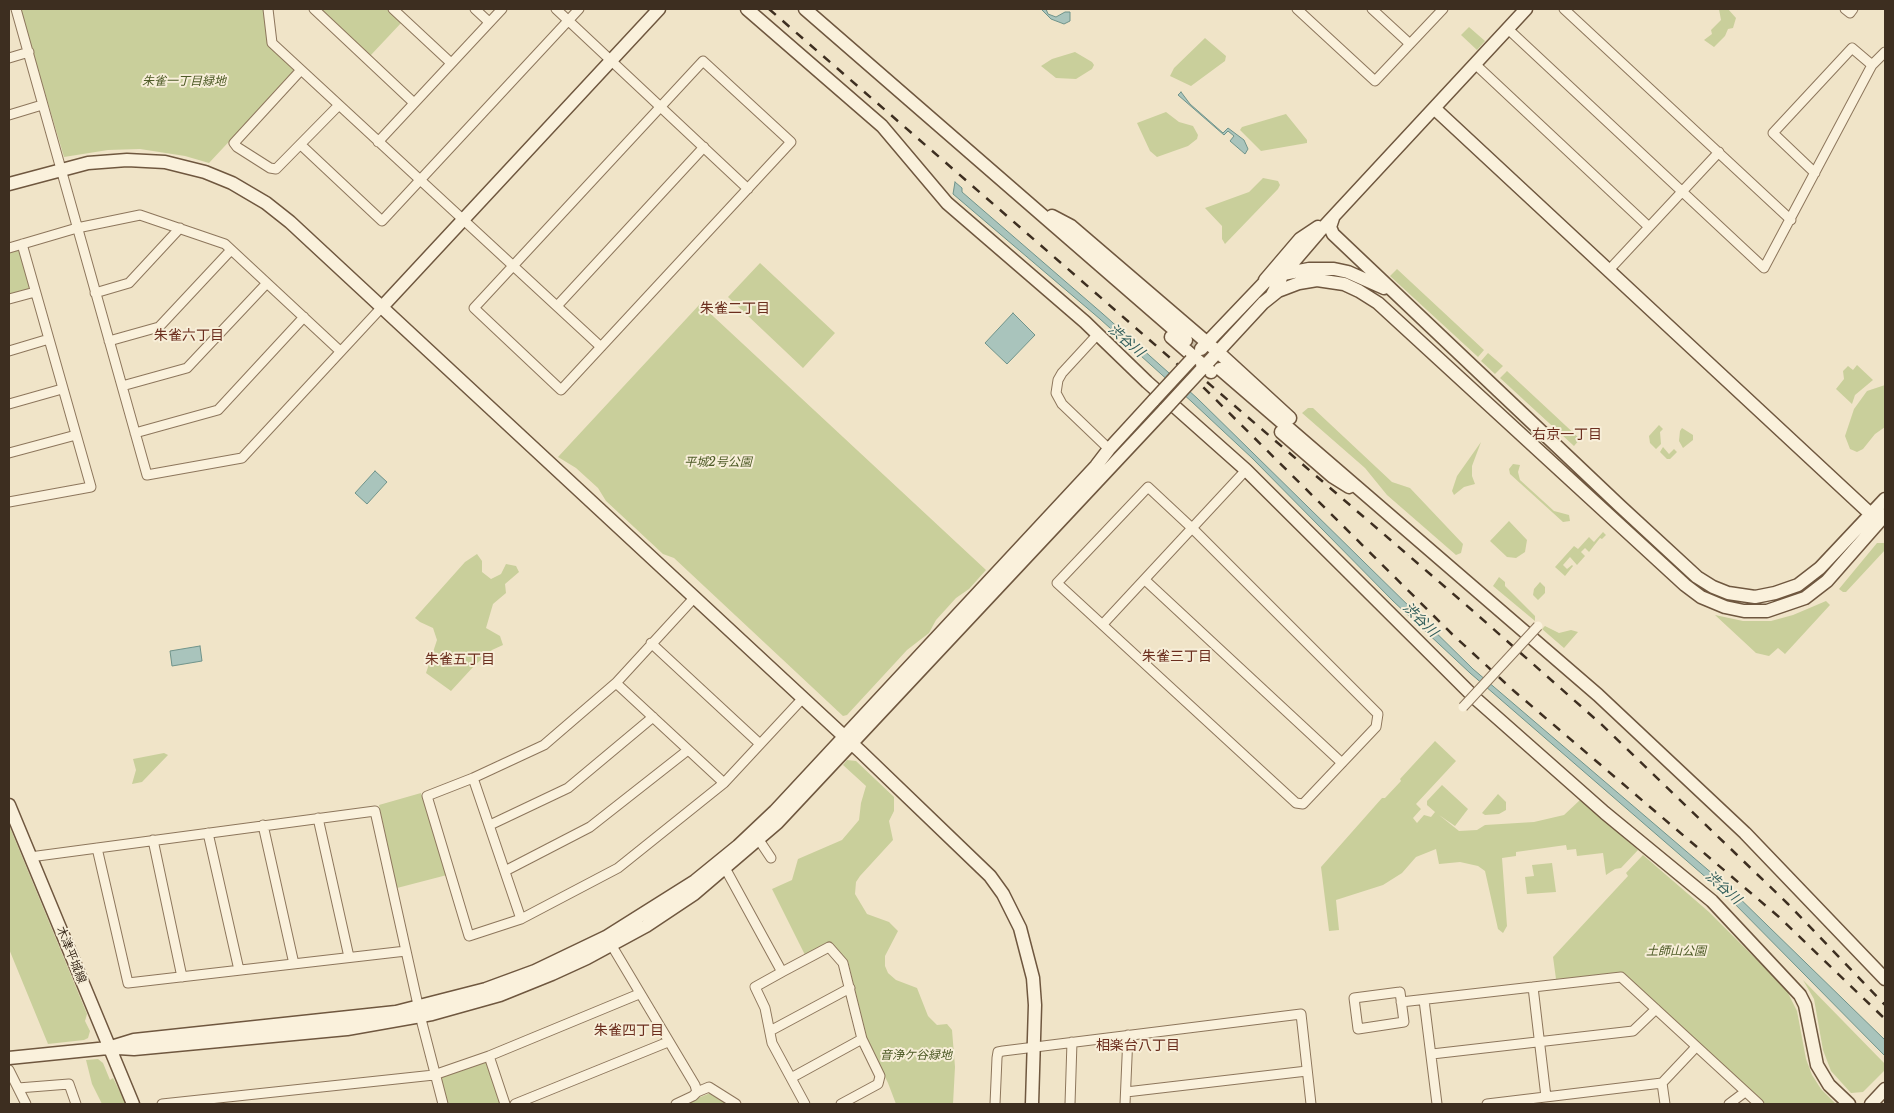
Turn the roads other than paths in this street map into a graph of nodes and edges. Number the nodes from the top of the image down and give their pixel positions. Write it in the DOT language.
graph roads {
  1 [pos="16,9"];
  2 [pos="268,9"];
  3 [pos="314,9"];
  4 [pos="393,9"];
  5 [pos="475,9"];
  6 [pos="502,9"];
  7 [pos="556,9"];
  8 [pos="579,9"];
  9 [pos="659,9"];
  10 [pos="747,9"];
  11 [pos="805,9"];
  12 [pos="1297,9"];
  13 [pos="1372,9"];
  14 [pos="1443,9"];
  15 [pos="1526,9"];
  16 [pos="1564,9"];
  17 [pos="1846,9"];
  18 [pos="1853,9"];
  19 [pos="568,20"];
  20 [pos="489,22"];
  21 [pos="1508,28"];
  22 [pos="1410,44"];
  23 [pos="29,52"];
  24 [pos="1885,52"];
  25 [pos="9,58"];
  26 [pos="611,60"];
  27 [pos="452,63"];
  28 [pos="1475,64"];
  29 [pos="1872,65"];
  30 [pos="301,70"];
  31 [pos="414,103"];
  32 [pos="42,105"];
  33 [pos="339,105"];
  34 [pos="660,106"];
  35 [pos="1434,108"];
  36 [pos="9,115"];
  37 [pos="378,142"];
  38 [pos="302,145"];
  39 [pos="704,147"];
  40 [pos="1719,152"];
  41 [pos="60,169"];
  42 [pos="1815,173"];
  43 [pos="420,179"];
  44 [pos="9,184"];
  45 [pos="748,188"];
  46 [pos="1682,191"];
  47 [pos="1036,208"];
  48 [pos="1332,218"];
  49 [pos="464,220"];
  50 [pos="1791,220"];
  51 [pos="1649,227"];
  52 [pos="77,228"];
  53 [pos="180,228"];
  54 [pos="22,244"];
  55 [pos="9,248"];
  56 [pos="231,250"];
  57 [pos="1285,257"];
  58 [pos="513,265"];
  59 [pos="1609,270"];
  60 [pos="1283,274"];
  61 [pos="266,282"];
  62 [pos="1299,283"];
  63 [pos="1260,287"];
  64 [pos="35,292"];
  65 [pos="95,293"];
  66 [pos="1395,293"];
  67 [pos="1270,297"];
  68 [pos="9,299"];
  69 [pos="557,306"];
  70 [pos="382,307"];
  71 [pos="304,317"];
  72 [pos="1097,335"];
  73 [pos="49,340"];
  74 [pos="1186,340"];
  75 [pos="109,341"];
  76 [pos="1206,343"];
  77 [pos="601,347"];
  78 [pos="9,351"];
  79 [pos="340,351"];
  80 [pos="1218,352"];
  81 [pos="1192,359"];
  82 [pos="1203,368"];
  83 [pos="1220,369"];
  84 [pos="122,386"];
  85 [pos="62,389"];
  86 [pos="9,404"];
  87 [pos="135,433"];
  88 [pos="76,435"];
  89 [pos="1109,449"];
  90 [pos="9,453"];
  91 [pos="1246,470"];
  92 [pos="1885,499"];
  93 [pos="9,502"];
  94 [pos="1380,505"];
  95 [pos="1880,520"];
  96 [pos="1194,529"];
  97 [pos="1145,580"];
  98 [pos="694,598"];
  99 [pos="1103,624"];
  100 [pos="1538,626"];
  101 [pos="651,643"];
  102 [pos="616,683"];
  103 [pos="803,698"];
  104 [pos="1463,706"];
  105 [pos="653,717"];
  106 [pos="848,740"];
  107 [pos="760,744"];
  108 [pos="688,750"];
  109 [pos="1342,763"];
  110 [pos="473,778"];
  111 [pos="724,783"];
  112 [pos="9,805"];
  113 [pos="318,818"];
  114 [pos="263,825"];
  115 [pos="490,825"];
  116 [pos="208,833"];
  117 [pos="152,840"];
  118 [pos="759,840"];
  119 [pos="97,848"];
  120 [pos="30,857"];
  121 [pos="771,858"];
  122 [pos="725,868"];
  123 [pos="506,871"];
  124 [pos="521,919"];
  125 [pos="609,942"];
  126 [pos="406,951"];
  127 [pos="349,957"];
  128 [pos="294,964"];
  129 [pos="239,970"];
  130 [pos="782,972"];
  131 [pos="182,977"];
  132 [pos="1885,979"];
  133 [pos="1533,987"];
  134 [pos="850,988"];
  135 [pos="639,994"];
  136 [pos="1424,1000"];
  137 [pos="1401,1002"];
  138 [pos="1656,1009"];
  139 [pos="420,1012"];
  140 [pos="770,1031"];
  141 [pos="1128,1035"];
  142 [pos="862,1039"];
  143 [pos="668,1042"];
  144 [pos="1072,1042"];
  145 [pos="1539,1042"];
  146 [pos="1034,1046"];
  147 [pos="1696,1047"];
  148 [pos="108,1048"];
  149 [pos="1432,1054"];
  150 [pos="489,1056"];
  151 [pos="9,1058"];
  152 [pos="9,1070"];
  153 [pos="1307,1070"];
  154 [pos="434,1075"];
  155 [pos="791,1078"];
  156 [pos="1662,1083"];
  157 [pos="18,1088"];
  158 [pos="1885,1089"];
  159 [pos="696,1092"];
  160 [pos="1126,1092"];
  161 [pos="1745,1092"];
  162 [pos="1546,1097"];
  163 [pos="211,1102"];
  164 [pos="26,1104"];
  165 [pos="76,1104"];
  166 [pos="133,1104"];
  167 [pos="162,1104"];
  168 [pos="443,1104"];
  169 [pos="505,1104"];
  170 [pos="514,1104"];
  171 [pos="675,1104"];
  172 [pos="736,1104"];
  173 [pos="805,1104"];
  174 [pos="841,1104"];
  175 [pos="995,1104"];
  176 [pos="1032,1104"];
  177 [pos="1070,1104"];
  178 [pos="1126,1104"];
  179 [pos="1311,1104"];
  180 [pos="1437,1104"];
  181 [pos="1487,1104"];
  182 [pos="1665,1104"];
  183 [pos="1728,1104"];
  184 [pos="1759,1104"];
  185 [pos="1849,1104"];
  186 [pos="1871,1104"];
  1 -- 23 [label="street"];
  2 -- 30 [label="street"];
  3 -- 31 [label="street"];
  4 -- 27 [label="street"];
  5 -- 20 [label="street"];
  6 -- 20 [label="street"];
  7 -- 19 [label="street"];
  8 -- 19 [label="street"];
  9 -- 26 [label="street"];
  10 -- 72 [label="street"];
  11 -- 47 [label="street"];
  12 -- 22 [label="street"];
  13 -- 22 [label="street"];
  14 -- 22 [label="street"];
  15 -- 21 [label="street"];
  16 -- 40 [label="street"];
  17 -- 18 [label="street"];
  19 -- 26 [label="street"];
  19 -- 43 [label="street"];
  20 -- 27 [label="street"];
  21 -- 28 [label="street"];
  21 -- 46 [label="street"];
  23 -- 25 [label="street"];
  23 -- 32 [label="street"];
  24 -- 29 [label="street"];
  26 -- 34 [label="street"];
  26 -- 49 [label="street"];
  27 -- 31 [label="street"];
  28 -- 35 [label="street"];
  28 -- 51 [label="street"];
  29 -- 42 [label="street"];
  29 -- 42 [label="street"];
  30 -- 33 [label="street"];
  30 -- 38 [label="street"];
  31 -- 37 [label="street"];
  32 -- 36 [label="street"];
  32 -- 41 [label="street"];
  33 -- 37 [label="street"];
  33 -- 38 [label="street"];
  34 -- 39 [label="street"];
  34 -- 45 [label="street"];
  34 -- 58 [label="street"];
  35 -- 48 [label="street"];
  35 -- 59 [label="street"];
  37 -- 43 [label="street"];
  38 -- 43 [label="street"];
  39 -- 45 [label="street"];
  39 -- 69 [label="street"];
  40 -- 46 [label="street"];
  40 -- 50 [label="street"];
  41 -- 44 [label="street"];
  41 -- 52 [label="street"];
  41 -- 70 [label="street"];
  42 -- 50 [label="street"];
  43 -- 49 [label="street"];
  45 -- 77 [label="street"];
  46 -- 50 [label="street"];
  46 -- 51 [label="street"];
  47 -- 74 [label="street"];
  47 -- 76 [label="street"];
  47 -- 81 [label="street"];
  48 -- 57 [label="street"];
  48 -- 60 [label="street"];
  48 -- 66 [label="street"];
  49 -- 58 [label="street"];
  49 -- 70 [label="street"];
  51 -- 59 [label="street"];
  52 -- 53 [label="street"];
  52 -- 54 [label="street"];
  52 -- 65 [label="street"];
  53 -- 56 [label="street"];
  53 -- 65 [label="street"];
  54 -- 55 [label="street"];
  54 -- 64 [label="street"];
  56 -- 61 [label="street"];
  56 -- 75 [label="street"];
  57 -- 60 [label="street"];
  57 -- 63 [label="street"];
  58 -- 69 [label="street"];
  58 -- 77 [label="street"];
  59 -- 95 [label="street"];
  60 -- 62 [label="street"];
  60 -- 63 [label="street"];
  60 -- 66 [label="street"];
  60 -- 67 [label="street"];
  61 -- 71 [label="street"];
  61 -- 84 [label="street"];
  62 -- 67 [label="street"];
  62 -- 95 [label="street"];
  63 -- 76 [label="street"];
  64 -- 68 [label="street"];
  64 -- 73 [label="street"];
  65 -- 75 [label="street"];
  66 -- 95 [label="street"];
  67 -- 80 [label="street"];
  69 -- 77 [label="street"];
  70 -- 79 [label="street"];
  70 -- 98 [label="street"];
  71 -- 79 [label="street"];
  71 -- 87 [label="street"];
  72 -- 89 [label="street"];
  72 -- 91 [label="street"];
  73 -- 78 [label="street"];
  73 -- 85 [label="street"];
  75 -- 84 [label="street"];
  76 -- 80 [label="street"];
  76 -- 81 [label="street"];
  79 -- 87 [label="street"];
  80 -- 82 [label="street"];
  80 -- 94 [label="street"];
  81 -- 82 [label="street"];
  81 -- 89 [label="street, bridge"];
  82 -- 94 [label="street"];
  82 -- 106 [label="street, bridge"];
  83 -- 94 [label="street"];
  84 -- 87 [label="street"];
  85 -- 86 [label="street"];
  85 -- 88 [label="street"];
  88 -- 90 [label="street"];
  88 -- 93 [label="street"];
  89 -- 106 [label="street"];
  91 -- 96 [label="street"];
  91 -- 185 [label="street"];
  92 -- 95 [label="street"];
  94 -- 132 [label="street"];
  96 -- 97 [label="street"];
  96 -- 99 [label="street"];
  96 -- 109 [label="street"];
  97 -- 99 [label="street"];
  97 -- 109 [label="street"];
  98 -- 101 [label="street"];
  98 -- 103 [label="street"];
  99 -- 109 [label="street"];
  100 -- 104 [label="street, bridge"];
  101 -- 102 [label="street"];
  101 -- 107 [label="street"];
  102 -- 105 [label="street"];
  102 -- 110 [label="street"];
  103 -- 106 [label="street"];
  103 -- 107 [label="street"];
  105 -- 108 [label="street"];
  105 -- 115 [label="street"];
  106 -- 118 [label="street"];
  106 -- 125 [label="street"];
  106 -- 146 [label="street"];
  107 -- 111 [label="street"];
  108 -- 111 [label="street"];
  108 -- 123 [label="street"];
  110 -- 115 [label="street"];
  110 -- 124 [label="street"];
  111 -- 124 [label="street"];
  112 -- 120 [label="street, 木津平城線"];
  113 -- 114 [label="street"];
  113 -- 126 [label="street"];
  113 -- 127 [label="street"];
  114 -- 116 [label="street"];
  114 -- 128 [label="street"];
  115 -- 123 [label="street"];
  116 -- 117 [label="street"];
  116 -- 129 [label="street"];
  117 -- 119 [label="street"];
  117 -- 131 [label="street"];
  118 -- 121 [label="street"];
  118 -- 122 [label="street"];
  119 -- 120 [label="street"];
  119 -- 131 [label="street"];
  120 -- 148 [label="street, 木津平城線"];
  122 -- 125 [label="street"];
  122 -- 130 [label="street"];
  123 -- 124 [label="street"];
  125 -- 135 [label="street"];
  125 -- 139 [label="street"];
  126 -- 127 [label="street"];
  126 -- 139 [label="street"];
  127 -- 128 [label="street"];
  128 -- 129 [label="street"];
  129 -- 131 [label="street"];
  130 -- 134 [label="street"];
  130 -- 140 [label="street"];
  133 -- 136 [label="street"];
  133 -- 138 [label="street"];
  133 -- 145 [label="street"];
  134 -- 140 [label="street"];
  134 -- 142 [label="street"];
  135 -- 143 [label="street"];
  135 -- 150 [label="street"];
  136 -- 137 [label="street"];
  136 -- 149 [label="street"];
  137 -- 137 [label="street"];
  138 -- 145 [label="street"];
  138 -- 147 [label="street"];
  139 -- 148 [label="street"];
  139 -- 154 [label="street"];
  140 -- 155 [label="street"];
  141 -- 144 [label="street"];
  141 -- 153 [label="street"];
  141 -- 160 [label="street"];
  142 -- 155 [label="street"];
  142 -- 174 [label="street"];
  143 -- 159 [label="street"];
  143 -- 170 [label="street"];
  144 -- 146 [label="street"];
  144 -- 177 [label="street"];
  145 -- 149 [label="street"];
  145 -- 162 [label="street"];
  146 -- 175 [label="street"];
  146 -- 176 [label="street"];
  147 -- 156 [label="street"];
  147 -- 161 [label="street"];
  148 -- 151 [label="street"];
  148 -- 166 [label="street, 木津平城線"];
  149 -- 180 [label="street"];
  150 -- 154 [label="street"];
  150 -- 169 [label="street"];
  152 -- 157 [label="street"];
  153 -- 160 [label="street"];
  153 -- 179 [label="street"];
  154 -- 163 [label="street"];
  154 -- 168 [label="street"];
  155 -- 173 [label="street"];
  156 -- 162 [label="street"];
  156 -- 182 [label="street"];
  157 -- 164 [label="street"];
  157 -- 165 [label="street"];
  158 -- 186 [label="street"];
  159 -- 171 [label="street"];
  159 -- 172 [label="street"];
  160 -- 178 [label="street"];
  161 -- 183 [label="street"];
  161 -- 184 [label="street"];
  162 -- 181 [label="street"];
  163 -- 167 [label="street"];
}
